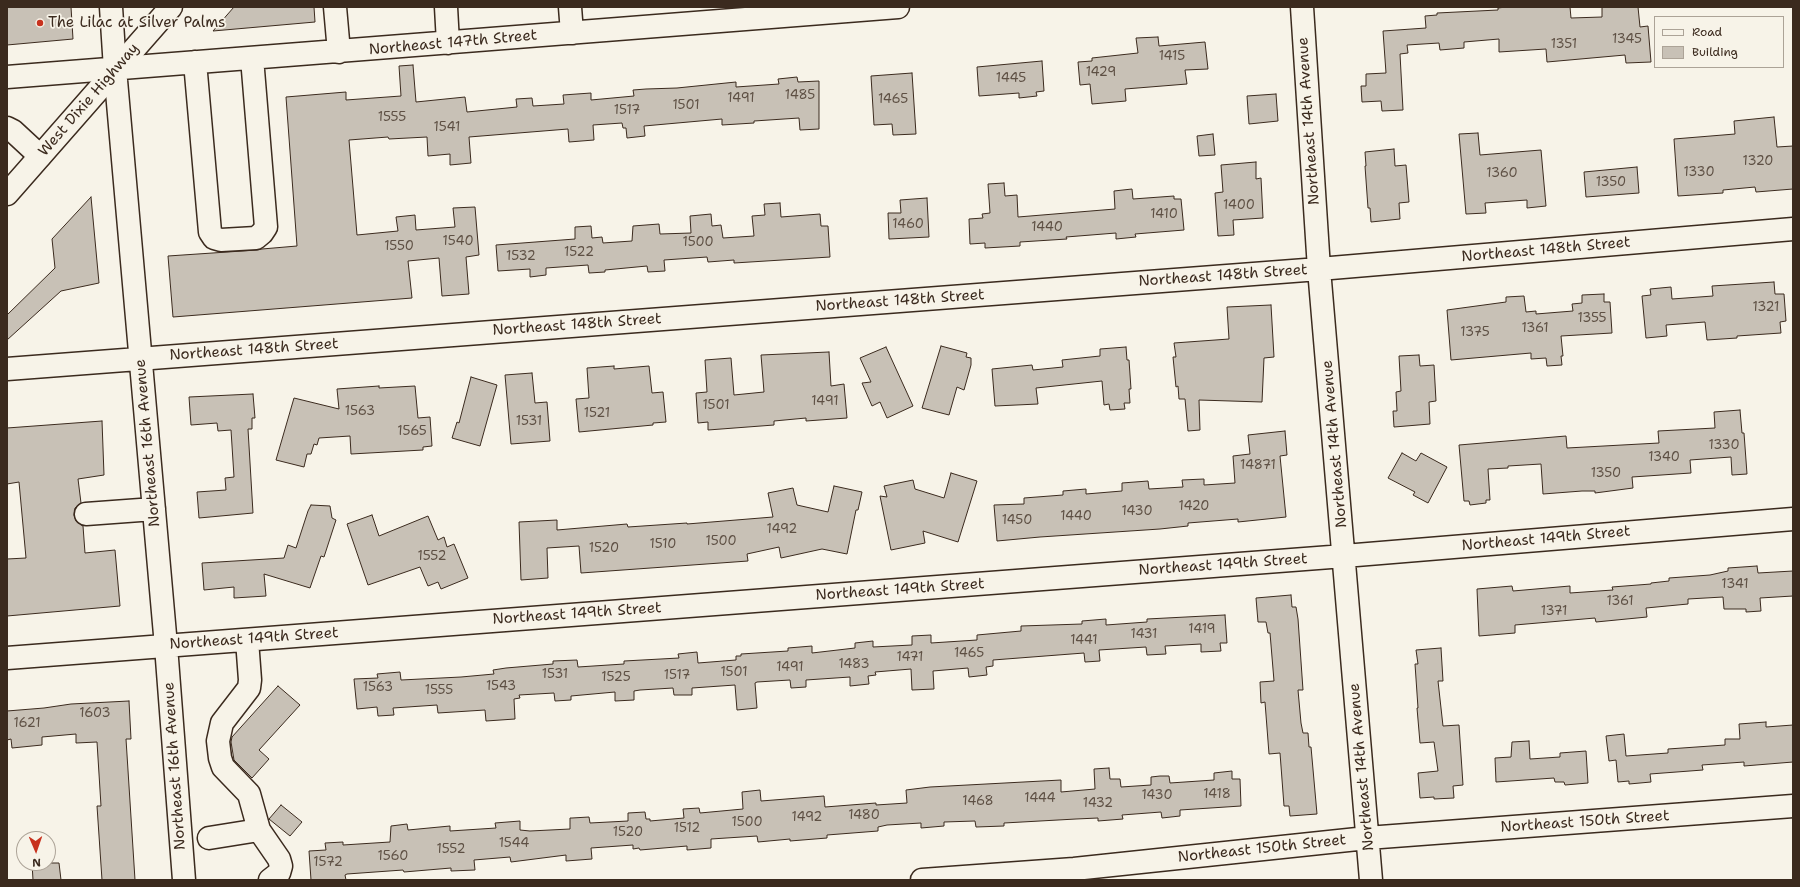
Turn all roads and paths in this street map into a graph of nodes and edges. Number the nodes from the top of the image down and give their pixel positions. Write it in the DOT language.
graph roads {
  1 [pos="111,7"];
  2 [pos="171,7"];
  3 [pos="335,7"];
  4 [pos="446,7"];
  5 [pos="570,7"];
  6 [pos="898,7"];
  7 [pos="1302,7"];
  8 [pos="572,33"];
  9 [pos="448,43"];
  10 [pos="338,52"];
  11 [pos="252,58"];
  12 [pos="195,62"];
  13 [pos="115,70"];
  14 [pos="7,77"];
  15 [pos="7,128"];
  16 [pos="40,156"];
  17 [pos="7,194"];
  18 [pos="1793,229"];
  19 [pos="1319,269"];
  20 [pos="141,358"];
  21 [pos="7,369"];
  22 [pos="154,509"];
  23 [pos="86,514"];
  24 [pos="1793,519"];
  25 [pos="1344,556"];
  26 [pos="248,640"];
  27 [pos="166,646"];
  28 [pos="7,658"];
  29 [pos="1793,806"];
  30 [pos="259,830"];
  31 [pos="209,838"];
  32 [pos="1367,838"];
  33 [pos="1074,874"];
  34 [pos="985,878"];
  35 [pos="184,880"];
  36 [pos="270,880"];
  37 [pos="922,880"];
  38 [pos="1371,880"];
  1 -- 13 [label="street, Northeast 16th Avenue"];
  2 -- 13 [label="street, West Dixie Highway"];
  3 -- 10 [label="street"];
  4 -- 9 [label="street"];
  5 -- 8 [label="street"];
  6 -- 8 [label="street, Northeast 147th Street"];
  7 -- 19 [label="street, Northeast 14th Avenue"];
  8 -- 9 [label="street, Northeast 147th Street"];
  9 -- 10 [label="street, Northeast 147th Street"];
  10 -- 11 [label="street, Northeast 147th Street"];
  11 -- 12 [label="street, Northeast 147th Street"];
  11 -- 12 [label="street"];
  12 -- 13 [label="street, Northeast 147th Street"];
  13 -- 14 [label="street, Northeast 147th Street"];
  13 -- 16 [label="street, West Dixie Highway"];
  13 -- 20 [label="street, Northeast 16th Avenue"];
  15 -- 16 [label="street"];
  16 -- 17 [label="street, West Dixie Highway"];
  18 -- 19 [label="street, Northeast 148th Street"];
  19 -- 20 [label="street, Northeast 148th Street"];
  19 -- 25 [label="street, Northeast 14th Avenue"];
  20 -- 21 [label="street, Northeast 148th Street"];
  20 -- 22 [label="street, Northeast 16th Avenue"];
  22 -- 23 [label="street"];
  22 -- 27 [label="street, Northeast 16th Avenue"];
  24 -- 25 [label="street, Northeast 149th Street"];
  25 -- 26 [label="street, Northeast 149th Street"];
  25 -- 32 [label="street, Northeast 14th Avenue"];
  26 -- 27 [label="street, Northeast 149th Street"];
  26 -- 30 [label="street"];
  27 -- 28 [label="street, Northeast 149th Street"];
  27 -- 35 [label="street, Northeast 16th Avenue"];
  29 -- 32 [label="street, Northeast 150th Street"];
  30 -- 31 [label="street"];
  30 -- 36 [label="street"];
  32 -- 33 [label="street, Northeast 150th Street"];
  32 -- 38 [label="street, Northeast 14th Avenue"];
  33 -- 34 [label="street, Northeast 150th Street"];
  34 -- 37 [label="street, Northeast 150th Street"];
}
